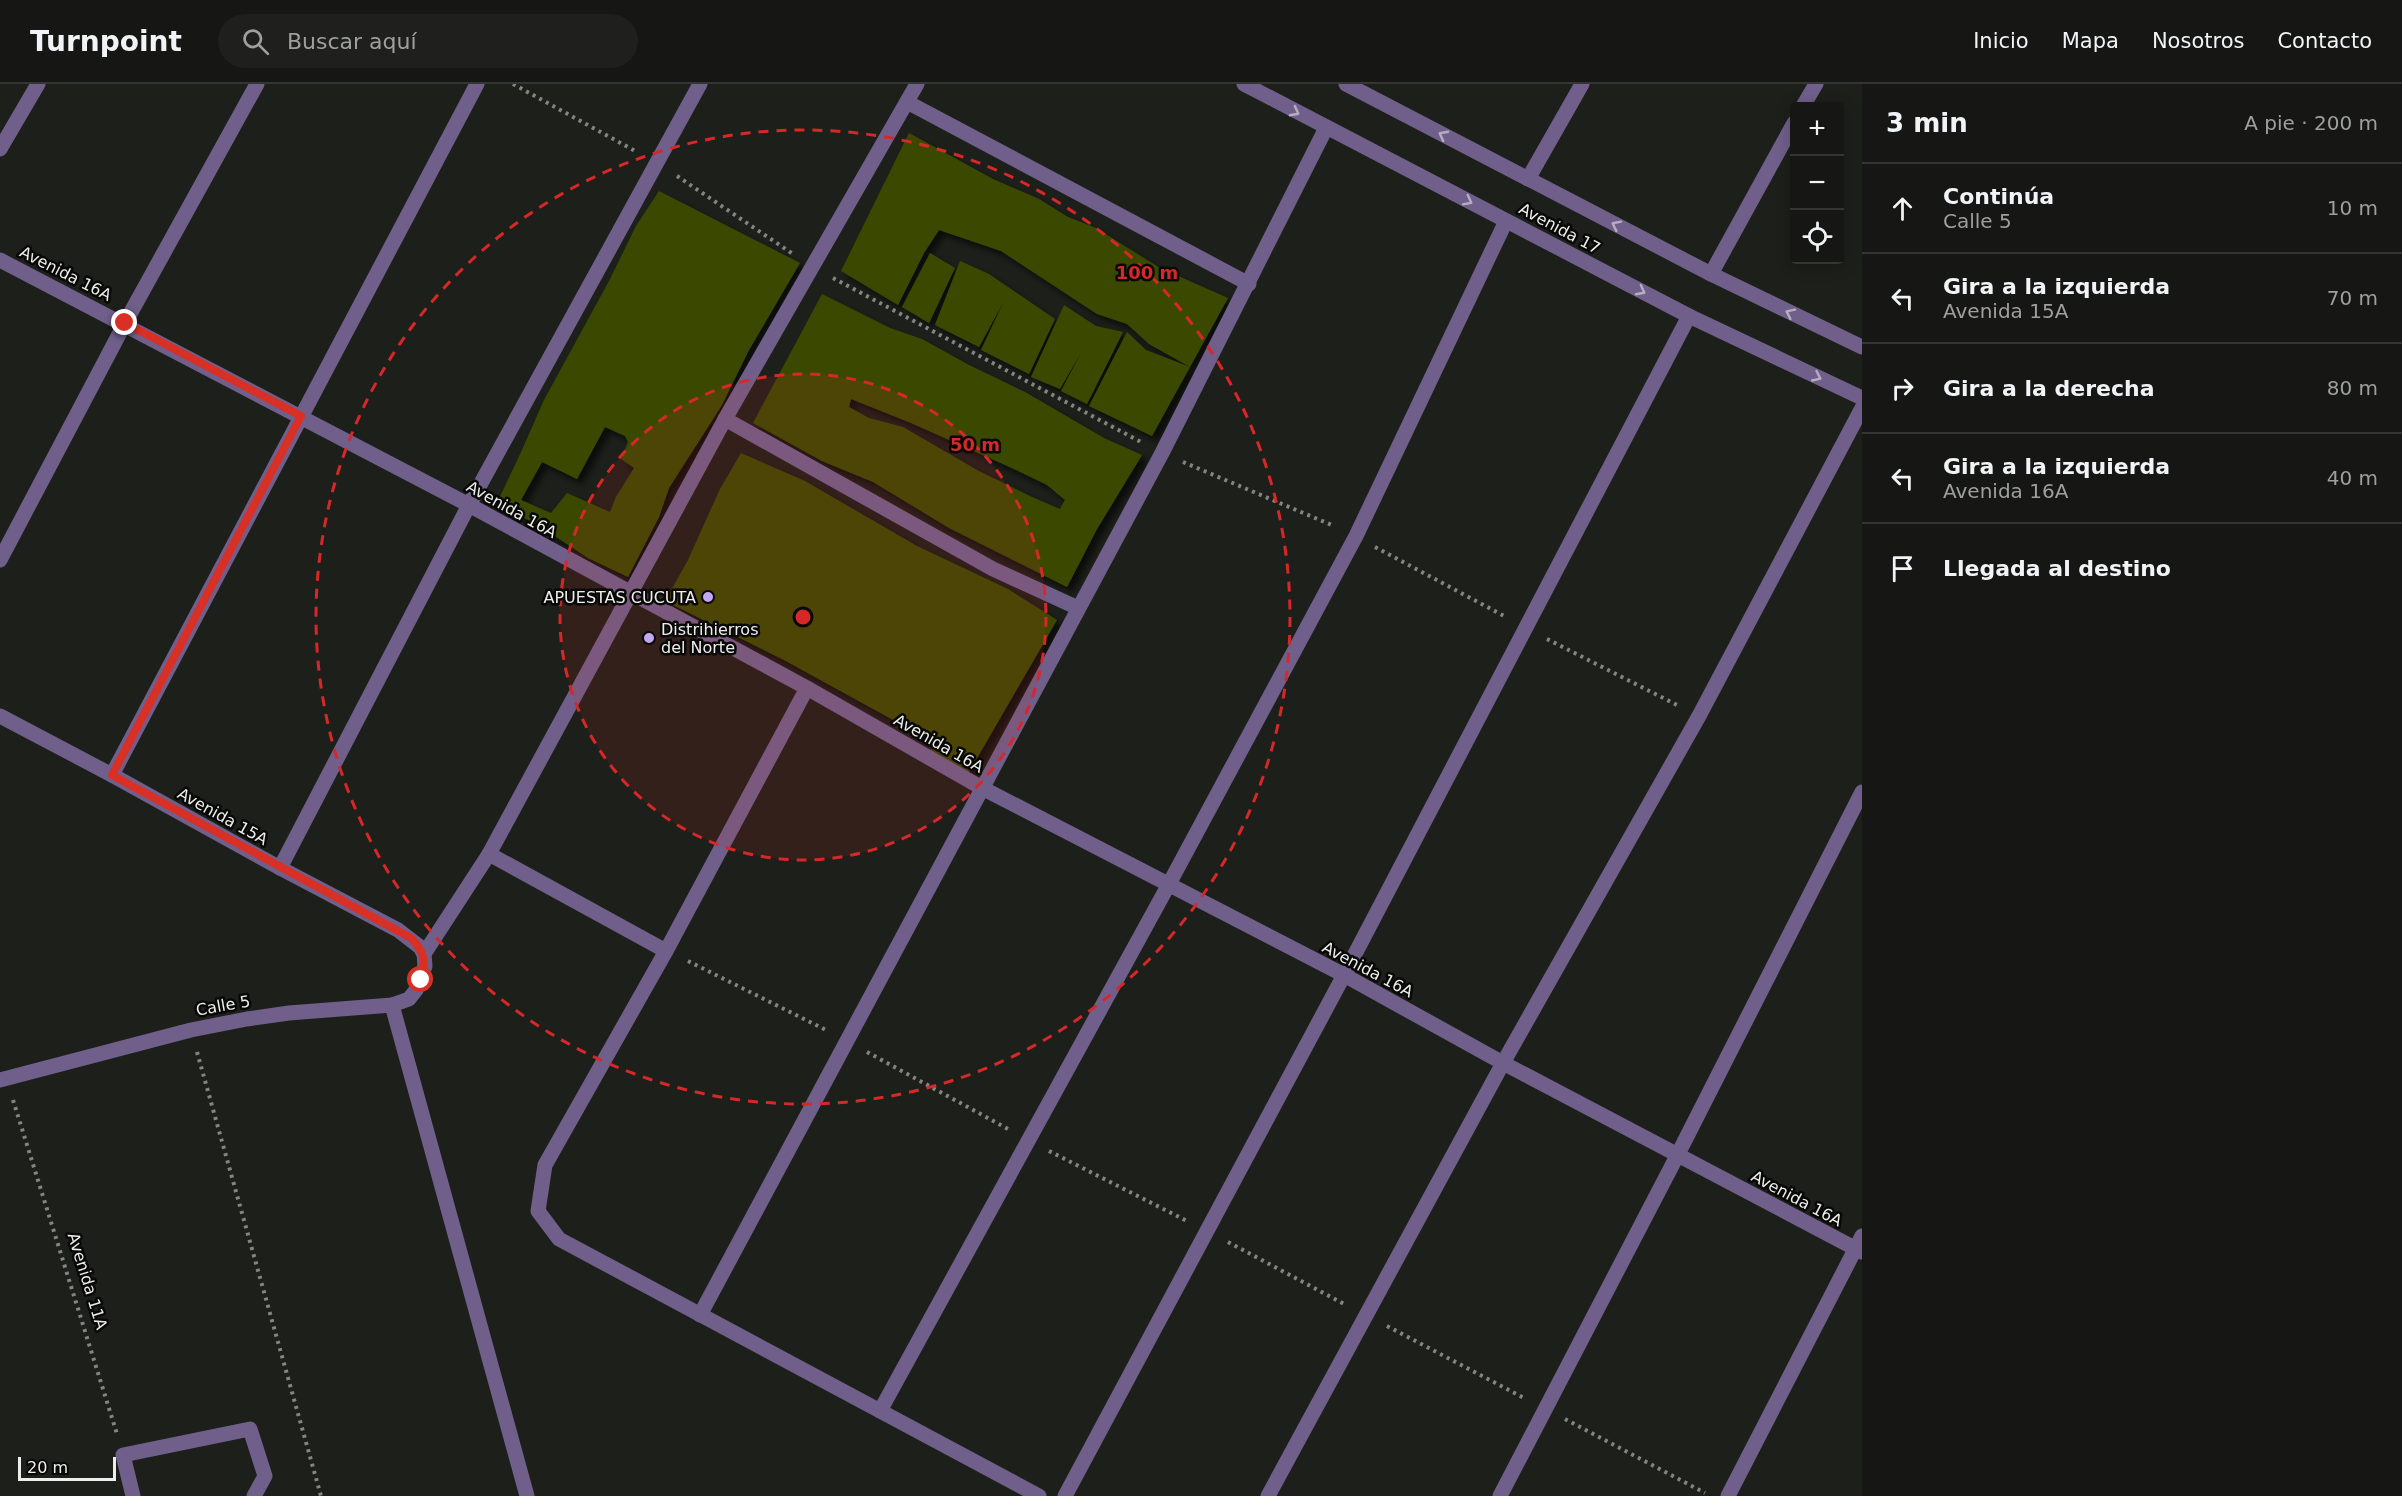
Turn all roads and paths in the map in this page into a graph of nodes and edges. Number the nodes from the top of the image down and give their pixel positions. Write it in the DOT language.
graph roads {
  1 [pos="38,84"];
  2 [pos="257,84"];
  3 [pos="477,84"];
  4 [pos="513,84"];
  5 [pos="700,84"];
  6 [pos="917,84"];
  7 [pos="1244,84"];
  8 [pos="1582,84"];
  9 [pos="1816,84"];
  10 [pos="1349,85"];
  11 [pos="907,102"];
  12 [pos="1805,102"];
  13 [pos="1326,128"];
  14 [pos="1790,130"];
  15 [pos="0,149"];
  16 [pos="658,163"];
  17 [pos="1528,179"];
  18 [pos="1506,221"];
  19 [pos="0,260"];
  20 [pos="812,267"];
  21 [pos="1711,274"];
  22 [pos="1249,284"];
  23 [pos="1689,316"];
  24 [pos="125,323"];
  25 [pos="1862,347"];
  26 [pos="1862,398"];
  27 [pos="1862,408"];
  28 [pos="301,416"];
  29 [pos="724,419"];
  30 [pos="1162,453"];
  31 [pos="469,505"];
  32 [pos="1356,536"];
  33 [pos="0,560"];
  34 [pos="631,594"];
  35 [pos="1078,608"];
  36 [pos="1527,628"];
  37 [pos="807,688"];
  38 [pos="0,716"];
  39 [pos="1699,716"];
  40 [pos="112,775"];
  41 [pos="982,788"];
  42 [pos="1862,792"];
  43 [pos="489,854"];
  44 [pos="280,868"];
  45 [pos="1169,885"];
  46 [pos="666,951"];
  47 [pos="424,954"];
  48 [pos="1344,975"];
  49 [pos="392,1005"];
  50 [pos="191,1029"];
  51 [pos="1503,1063"];
  52 [pos="3,1079"];
  53 [pos="1677,1156"];
  54 [pos="1860,1246"];
  55 [pos="700,1315"];
  56 [pos="880,1411"];
  57 [pos="123,1455"];
  58 [pos="133,1496"];
  59 [pos="254,1496"];
  60 [pos="321,1496"];
  61 [pos="527,1496"];
  62 [pos="1039,1496"];
  63 [pos="1065,1496"];
  64 [pos="1268,1496"];
  65 [pos="1500,1496"];
  66 [pos="1728,1496"];
  1 -- 15 [label="street"];
  2 -- 24 [label="street"];
  3 -- 28 [label="street"];
  4 -- 16 [label="path"];
  5 -- 16 [label="street"];
  6 -- 11 [label="street"];
  7 -- 13 [label="street, Avenida 17, one-way"];
  8 -- 17 [label="street"];
  9 -- 12 [label="street"];
  17 -- 10 [label="street, Avenida 17, one-way"];
  11 -- 20 [label="street"];
  11 -- 22 [label="street"];
  13 -- 18 [label="street, Avenida 17, one-way"];
  13 -- 22 [label="street"];
  14 -- 21 [label="street"];
  16 -- 20 [label="path"];
  16 -- 31 [label="street"];
  21 -- 17 [label="street, Avenida 17, one-way"];
  18 -- 23 [label="street, Avenida 17, one-way"];
  18 -- 32 [label="street"];
  19 -- 24 [label="street, Avenida 16A"];
  20 -- 29 [label="street"];
  20 -- 30 [label="path"];
  25 -- 21 [label="street, Avenida 17, one-way"];
  22 -- 30 [label="street"];
  23 -- 26 [label="street, Avenida 17, one-way"];
  23 -- 36 [label="street"];
  24 -- 28 [label="street, Avenida 16A"];
  24 -- 33 [label="street"];
  27 -- 39 [label="street"];
  28 -- 31 [label="street, Avenida 16A"];
  28 -- 40 [label="street"];
  29 -- 34 [label="street"];
  29 -- 35 [label="street"];
  30 -- 32 [label="path"];
  30 -- 35 [label="street"];
  31 -- 34 [label="street, Avenida 16A"];
  31 -- 44 [label="street"];
  32 -- 36 [label="path"];
  32 -- 45 [label="street"];
  34 -- 37 [label="street, Avenida 16A"];
  34 -- 43 [label="street"];
  35 -- 41 [label="street"];
  36 -- 39 [label="path"];
  36 -- 48 [label="street"];
  37 -- 41 [label="street, Avenida 16A"];
  37 -- 46 [label="street"];
  38 -- 40 [label="street, Avenida 15A"];
  39 -- 51 [label="street"];
  40 -- 44 [label="street, Avenida 15A"];
  41 -- 45 [label="street, Avenida 16A"];
  41 -- 55 [label="street"];
  42 -- 53 [label="street"];
  43 -- 46 [label="street"];
  43 -- 47 [label="street"];
  44 -- 47 [label="street, Avenida 15A"];
  45 -- 48 [label="street, Avenida 16A"];
  45 -- 56 [label="street"];
  46 -- 55 [label="street"];
  47 -- 49 [label="street, Calle 5"];
  48 -- 51 [label="street, Avenida 16A"];
  48 -- 63 [label="street"];
  49 -- 50 [label="street, Calle 5"];
  49 -- 61 [label="street"];
  50 -- 52 [label="street, Calle 5"];
  50 -- 60 [label="path"];
  51 -- 53 [label="street, Avenida 16A"];
  51 -- 64 [label="street"];
  52 -- 57 [label="path, Avenida 11A"];
  53 -- 54 [label="street, Avenida 16A"];
  53 -- 65 [label="street"];
  54 -- 66 [label="street"];
  55 -- 56 [label="street"];
  56 -- 62 [label="street"];
  57 -- 58 [label="street"];
  57 -- 59 [label="street"];
}
